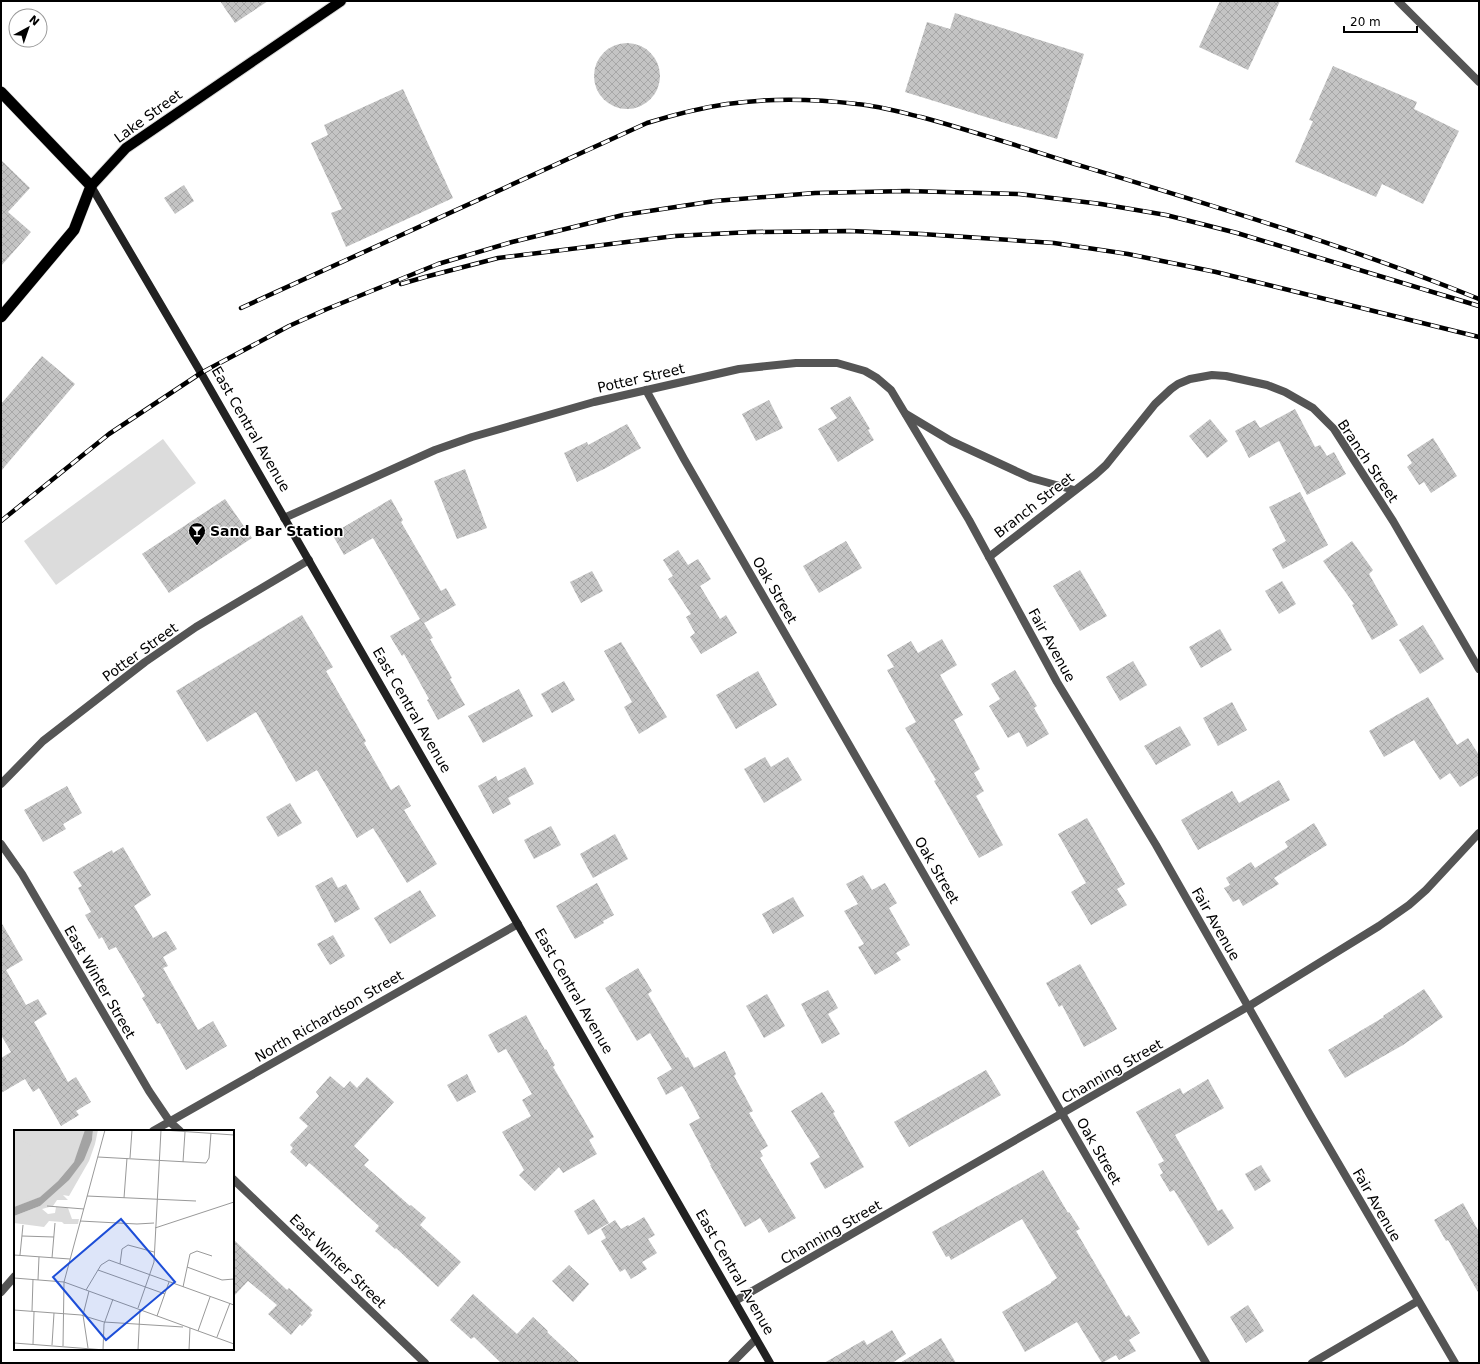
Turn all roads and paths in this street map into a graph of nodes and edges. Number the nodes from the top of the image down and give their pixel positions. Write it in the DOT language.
graph roads {
  1 [pos="341,1"];
  2 [pos="1398,1"];
  3 [pos="1479,82"];
  4 [pos="1,92"];
  5 [pos="91,186"];
  6 [pos="1,317"];
  7 [pos="646,390"];
  8 [pos="905,414"];
  9 [pos="1074,490"];
  10 [pos="956,498"];
  11 [pos="284,518"];
  12 [pos="989,556"];
  13 [pos="309,560"];
  14 [pos="1479,669"];
  15 [pos="1,784"];
  16 [pos="1479,833"];
  17 [pos="1,844"];
  18 [pos="518,924"];
  19 [pos="1249,1006"];
  20 [pos="1062,1114"];
  21 [pos="170,1122"];
  22 [pos="155,1130"];
  23 [pos="179,1130"];
  24 [pos="234,1180"];
  25 [pos="14,1277"];
  26 [pos="1,1292"];
  27 [pos="735,1301"];
  28 [pos="1418,1301"];
  29 [pos="756,1339"];
  30 [pos="425,1363"];
  31 [pos="732,1363"];
  32 [pos="770,1363"];
  33 [pos="1206,1363"];
  34 [pos="1312,1363"];
  35 [pos="1455,1363"];
  1 -- 5 [label="main road, Lake Street"];
  2 -- 3 [label="street"];
  4 -- 5 [label="highway, East Central Avenue"];
  5 -- 6 [label="highway, Lake Street"];
  5 -- 11 [label="main road, East Central Avenue"];
  7 -- 8 [label="street, Potter Street"];
  7 -- 11 [label="street, Potter Street"];
  7 -- 20 [label="street, Oak Street"];
  8 -- 9 [label="street"];
  8 -- 10 [label="street, Potter Street"];
  9 -- 12 [label="street, Branch Street"];
  9 -- 14 [label="street, Branch Street"];
  10 -- 12 [label="street, Fair Avenue"];
  11 -- 13 [label="main road, East Central Avenue"];
  12 -- 19 [label="street, Fair Avenue"];
  13 -- 15 [label="street, Potter Street"];
  13 -- 18 [label="main road, East Central Avenue"];
  16 -- 19 [label="street, Channing Street"];
  17 -- 21 [label="street, East Winter Street"];
  18 -- 21 [label="street, North Richardson Street"];
  18 -- 27 [label="main road, East Central Avenue"];
  19 -- 20 [label="street, Channing Street"];
  19 -- 28 [label="street, Fair Avenue"];
  20 -- 27 [label="street, Channing Street"];
  20 -- 33 [label="street, Oak Street"];
  21 -- 22 [label="street, North Richardson Street"];
  21 -- 23 [label="street, East Winter Street"];
  24 -- 30 [label="street, East Winter Street"];
  25 -- 26 [label="street"];
  27 -- 29 [label="main road, East Central Avenue"];
  28 -- 34 [label="street"];
  28 -- 35 [label="street, Fair Avenue"];
  29 -- 31 [label="street"];
  29 -- 32 [label="main road, East Central Avenue"];
}
